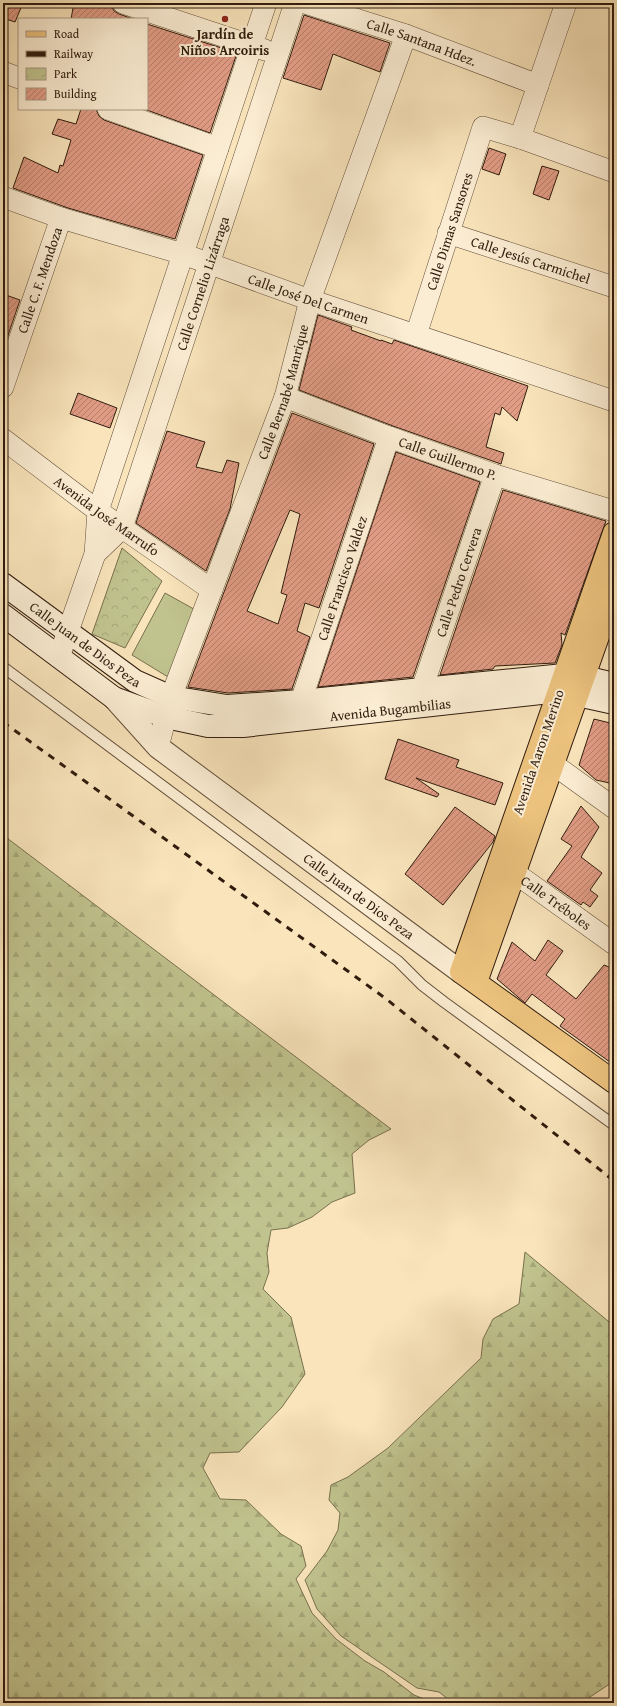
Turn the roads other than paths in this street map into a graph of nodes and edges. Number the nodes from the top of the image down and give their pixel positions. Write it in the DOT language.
graph roads {
  1 [pos="123,3"];
  2 [pos="266,3"];
  3 [pos="295,3"];
  4 [pos="305,3"];
  5 [pos="566,3"];
  6 [pos="406,35"];
  7 [pos="252,46"];
  8 [pos="278,55"];
  9 [pos="3,72"];
  10 [pos="18,78"];
  11 [pos="538,85"];
  12 [pos="111,110"];
  13 [pos="520,138"];
  14 [pos="218,148"];
  15 [pos="614,172"];
  16 [pos="3,197"];
  17 [pos="61,218"];
  18 [pos="448,233"];
  19 [pos="183,254"];
  20 [pos="209,264"];
  21 [pos="614,287"];
  22 [pos="310,300"];
  23 [pos="416,335"];
  24 [pos="3,387"];
  25 [pos="285,397"];
  26 [pos="614,401"];
  27 [pos="389,438"];
  28 [pos="3,439"];
  29 [pos="496,475"];
  30 [pos="98,511"];
  31 [pos="614,511"];
  32 [pos="122,528"];
  33 [pos="614,533"];
  34 [pos="95,554"];
  35 [pos="3,584"];
  36 [pos="212,590"];
  37 [pos="614,591"];
  38 [pos="3,615"];
  39 [pos="68,632"];
  40 [pos="59,657"];
  41 [pos="3,667"];
  42 [pos="571,684"];
  43 [pos="614,684"];
  44 [pos="422,689"];
  45 [pos="114,698"];
  46 [pos="614,703"];
  47 [pos="169,707"];
  48 [pos="299,711"];
  49 [pos="158,747"];
  50 [pos="553,764"];
  51 [pos="614,808"];
  52 [pos="507,867"];
  53 [pos="614,944"];
  54 [pos="469,977"];
  55 [pos="614,1082"];
  56 [pos="614,1125"];
  1 -- 7 [label="street"];
  2 -- 7 [label="street, Calle Cornelio Lizárraga"];
  3 -- 8 [label="street, Calle Cornelio Lizárraga"];
  4 -- 6 [label="street, Calle Santana Hdez."];
  5 -- 11 [label="street"];
  6 -- 11 [label="street, Calle Santana Hdez."];
  6 -- 22 [label="street, Calle Bernabé Manrique"];
  7 -- 8 [label="street"];
  7 -- 14 [label="street, Calle Cornelio Lizárraga"];
  8 -- 20 [label="street, Calle Cornelio Lizárraga"];
  9 -- 10 [label="street"];
  11 -- 13 [label="street"];
  12 -- 14 [label="street"];
  13 -- 15 [label="street"];
  13 -- 18 [label="street, Calle Dimas Sansores"];
  14 -- 19 [label="street, Calle Cornelio Lizárraga"];
  16 -- 17 [label="street, Calle José Del Carmen"];
  17 -- 19 [label="street, Calle José Del Carmen"];
  17 -- 24 [label="street, Calle C. F. Mendoza"];
  18 -- 21 [label="street, Calle Jesús Carmichel"];
  18 -- 23 [label="street, Calle Dimas Sansores"];
  19 -- 20 [label="street, Calle José Del Carmen"];
  19 -- 30 [label="street, Calle Cornelio Lizárraga"];
  20 -- 22 [label="street, Calle José Del Carmen"];
  20 -- 32 [label="street, Calle Cornelio Lizárraga"];
  22 -- 23 [label="street, Calle José Del Carmen"];
  22 -- 25 [label="street, Calle Bernabé Manrique"];
  23 -- 26 [label="street, Calle José Del Carmen"];
  25 -- 27 [label="street, Calle Guillermo P."];
  25 -- 36 [label="street, Calle Bernabé Manrique"];
  27 -- 29 [label="street, Calle Guillermo P."];
  27 -- 48 [label="street, Calle Francisco Valdez"];
  28 -- 30 [label="street, Avenida José Marrufo"];
  29 -- 31 [label="street, Calle Guillermo P."];
  29 -- 44 [label="street, Calle Pedro Cervera"];
  30 -- 32 [label="street, Avenida José Marrufo"];
  30 -- 34 [label="street, Calle Cornelio Lizárraga"];
  32 -- 34 [label="street, Calle Cornelio Lizárraga"];
  32 -- 36 [label="street, Avenida José Marrufo"];
  33 -- 42 [label="main road, Avenida Aaron Merino"];
  34 -- 39 [label="street, Calle Cornelio Lizárraga"];
  35 -- 39 [label="main road, Calle Juan de Dios Peza"];
  36 -- 47 [label="street, Calle Bernabé Manrique"];
  37 -- 42 [label="main road, Avenida Aaron Merino"];
  38 -- 40 [label="main road, Calle Juan de Dios Peza"];
  39 -- 40 [label="street, Calle Cornelio Lizárraga"];
  39 -- 47 [label="main road, Calle Juan de Dios Peza"];
  40 -- 45 [label="main road, Calle Juan de Dios Peza"];
  41 -- 56 [label="lane"];
  42 -- 43 [label="main road, Avenida Bugambilias"];
  42 -- 44 [label="main road, Avenida Bugambilias"];
  42 -- 46 [label="main road, Avenida Bugambilias"];
  42 -- 48 [label="main road, Avenida Bugambilias"];
  42 -- 50 [label="main road, Avenida Aaron Merino"];
  42 -- 52 [label="main road, Avenida Aaron Merino"];
  44 -- 48 [label="main road, Avenida Bugambilias"];
  45 -- 47 [label="main road, Calle Juan de Dios Peza"];
  45 -- 49 [label="main road, Calle Juan de Dios Peza"];
  47 -- 48 [label="main road, Avenida Bugambilias"];
  47 -- 49 [label="street, Calle Bernabé Manrique"];
  49 -- 54 [label="main road, Calle Juan de Dios Peza"];
  50 -- 51 [label="street"];
  50 -- 52 [label="main road, Avenida Aaron Merino"];
  52 -- 53 [label="street, Calle Tréboles"];
  52 -- 54 [label="main road, Avenida Aaron Merino"];
  54 -- 55 [label="main road, Calle Juan de Dios Peza"];
}
